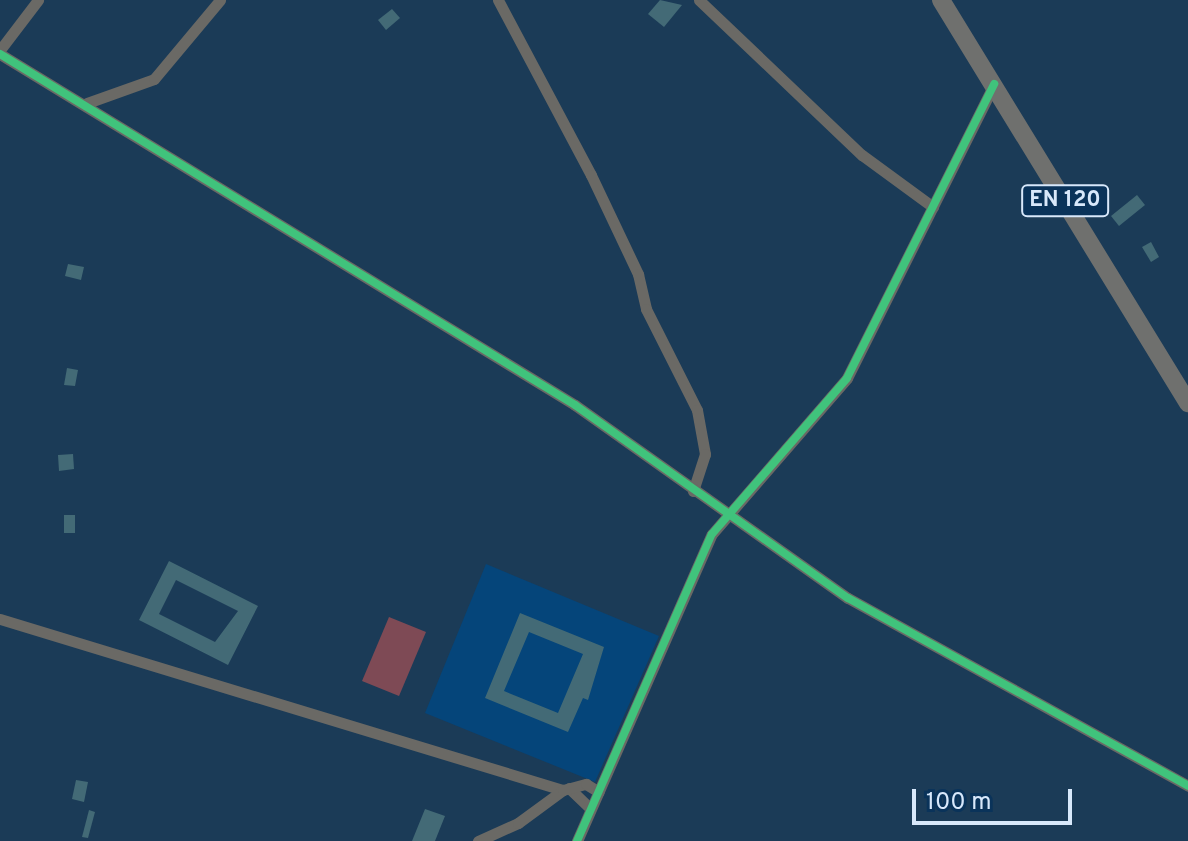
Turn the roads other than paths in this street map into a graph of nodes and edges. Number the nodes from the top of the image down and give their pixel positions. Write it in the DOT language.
graph roads {
  1 [pos="38,0"];
  2 [pos="220,0"];
  3 [pos="498,0"];
  4 [pos="699,0"];
  5 [pos="941,0"];
  6 [pos="1,52"];
  7 [pos="994,84"];
  8 [pos="87,103"];
  9 [pos="933,207"];
  10 [pos="1188,403"];
  11 [pos="693,491"];
  12 [pos="724,516"];
  13 [pos="0,619"];
  14 [pos="1188,786"];
  15 [pos="566,789"];
  16 [pos="599,792"];
  17 [pos="590,808"];
  18 [pos="478,841"];
  19 [pos="577,841"];
  1 -- 6 [label="street"];
  2 -- 8 [label="street"];
  3 -- 11 [label="street"];
  4 -- 9 [label="street"];
  5 -- 7 [label="main road, EN 120"];
  6 -- 8 [label="street"];
  7 -- 9 [label="street"];
  7 -- 10 [label="main road, EN 120"];
  8 -- 11 [label="street"];
  9 -- 12 [label="street"];
  11 -- 12 [label="street"];
  12 -- 14 [label="street"];
  12 -- 16 [label="street"];
  13 -- 15 [label="street"];
  15 -- 16 [label="street"];
  15 -- 17 [label="street"];
  15 -- 18 [label="street"];
  16 -- 17 [label="street"];
  17 -- 19 [label="street"];
}
